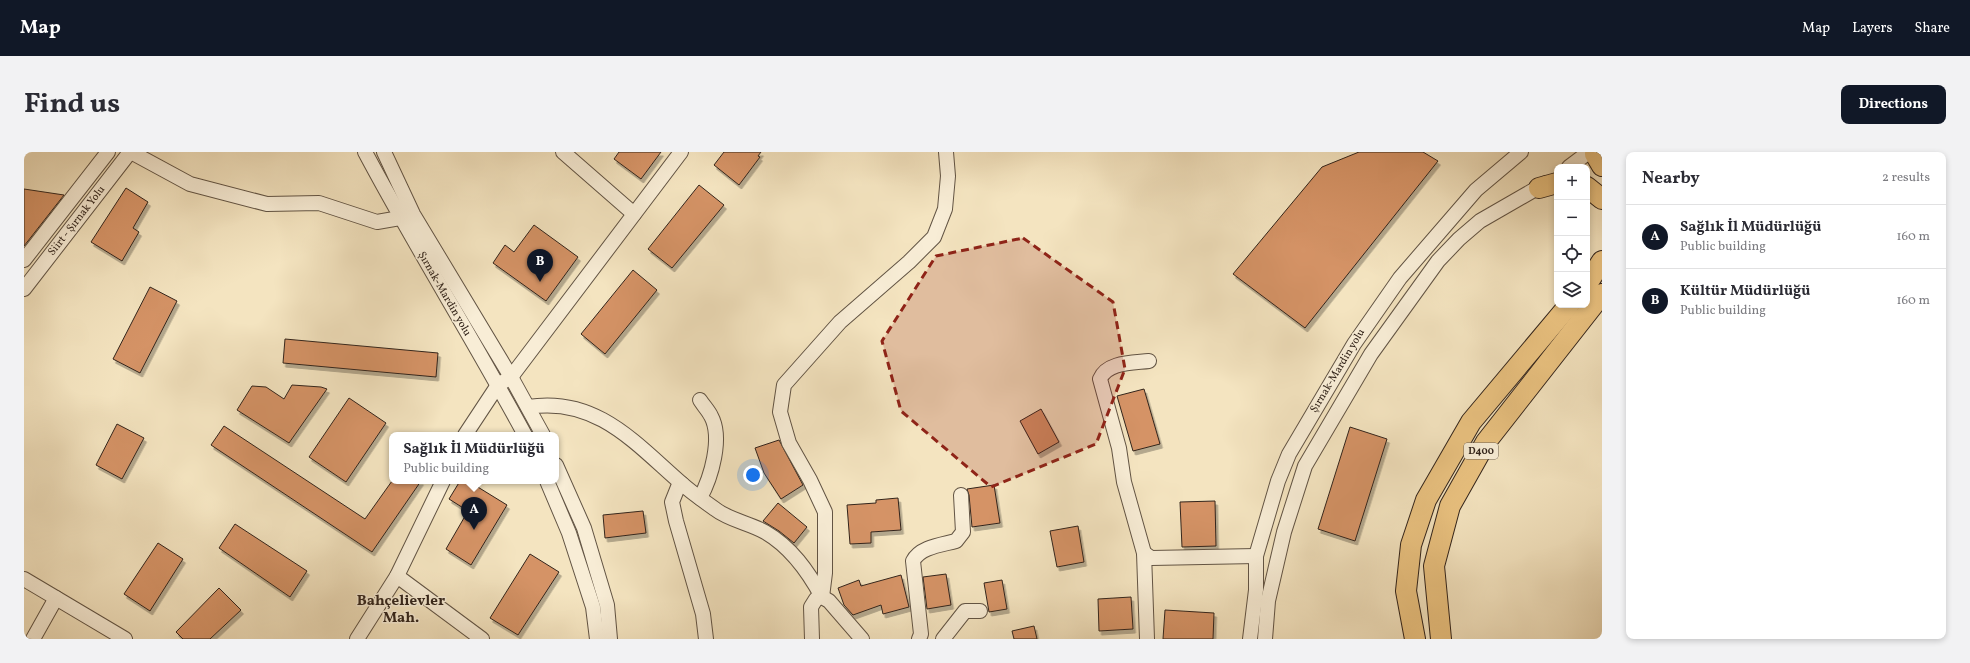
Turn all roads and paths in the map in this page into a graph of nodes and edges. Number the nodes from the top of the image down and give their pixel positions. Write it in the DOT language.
graph roads {
  1 [pos="108,152"];
  2 [pos="130,152"];
  3 [pos="365,152"];
  4 [pos="384,152"];
  5 [pos="563,152"];
  6 [pos="681,152"];
  7 [pos="946,152"];
  8 [pos="1521,152"];
  9 [pos="1595,156"];
  10 [pos="1575,164"];
  11 [pos="1548,185"];
  12 [pos="1590,189"];
  13 [pos="1602,199"];
  14 [pos="634,214"];
  15 [pos="400,218"];
  16 [pos="24,260"];
  17 [pos="1602,261"];
  18 [pos="1590,279"];
  19 [pos="24,289"];
  20 [pos="1602,294"];
  21 [pos="1566,308"];
  22 [pos="1149,361"];
  23 [pos="511,377"];
  24 [pos="498,385"];
  25 [pos="700,400"];
  26 [pos="528,407"];
  27 [pos="467,432"];
  28 [pos="523,432"];
  29 [pos="540,432"];
  30 [pos="559,472"];
  31 [pos="442,484"];
  32 [pos="548,484"];
  33 [pos="682,484"];
  34 [pos="961,495"];
  35 [pos="700,498"];
  36 [pos="1144,553"];
  37 [pos="1256,556"];
  38 [pos="397,576"];
  39 [pos="24,579"];
  40 [pos="822,597"];
  41 [pos="56,598"];
  42 [pos="980,611"];
  43 [pos="33,639"];
  44 [pos="125,639"];
  45 [pos="357,639"];
  46 [pos="482,639"];
  47 [pos="597,639"];
  48 [pos="610,639"];
  49 [pos="706,639"];
  50 [pos="812,639"];
  51 [pos="862,639"];
  52 [pos="919,639"];
  53 [pos="943,639"];
  54 [pos="1146,639"];
  55 [pos="1250,639"];
  56 [pos="1265,639"];
  57 [pos="1415,639"];
  58 [pos="1441,639"];
  1 -- 16 [label="street, Siirt - Şırnak Yolu"];
  2 -- 15 [label="street"];
  2 -- 19 [label="street, Siirt - Şırnak Yolu"];
  3 -- 15 [label="street, Şırnak-Mardin yolu"];
  4 -- 23 [label="street, Şırnak-Mardin yolu"];
  5 -- 14 [label="street"];
  6 -- 14 [label="street"];
  7 -- 40 [label="street"];
  8 -- 37 [label="street, Şırnak-Mardin yolu"];
  9 -- 10 [label="street"];
  11 -- 56 [label="street, Şırnak-Mardin yolu"];
  12 -- 13 [label="highway"];
  14 -- 23 [label="street"];
  15 -- 24 [label="street, Şırnak-Mardin yolu"];
  17 -- 18 [label="highway"];
  20 -- 58 [label="highway, D400"];
  21 -- 57 [label="highway, D400"];
  22 -- 36 [label="street"];
  23 -- 24 [label="street"];
  23 -- 26 [label="street, Şırnak-Mardin yolu"];
  24 -- 27 [label="street"];
  24 -- 28 [label="street, Şırnak-Mardin yolu"];
  25 -- 35 [label="street"];
  26 -- 29 [label="street, Şırnak-Mardin yolu"];
  26 -- 33 [label="street"];
  30 -- 48 [label="street"];
  31 -- 38 [label="street"];
  32 -- 47 [label="street"];
  33 -- 35 [label="street"];
  33 -- 49 [label="street"];
  34 -- 52 [label="street"];
  35 -- 40 [label="street"];
  36 -- 37 [label="street"];
  36 -- 54 [label="street"];
  37 -- 55 [label="street, Şırnak-Mardin yolu"];
  38 -- 45 [label="street"];
  38 -- 46 [label="street"];
  39 -- 41 [label="street"];
  40 -- 50 [label="street"];
  40 -- 51 [label="street"];
  41 -- 43 [label="street"];
  41 -- 44 [label="street"];
  42 -- 53 [label="street"];
}
